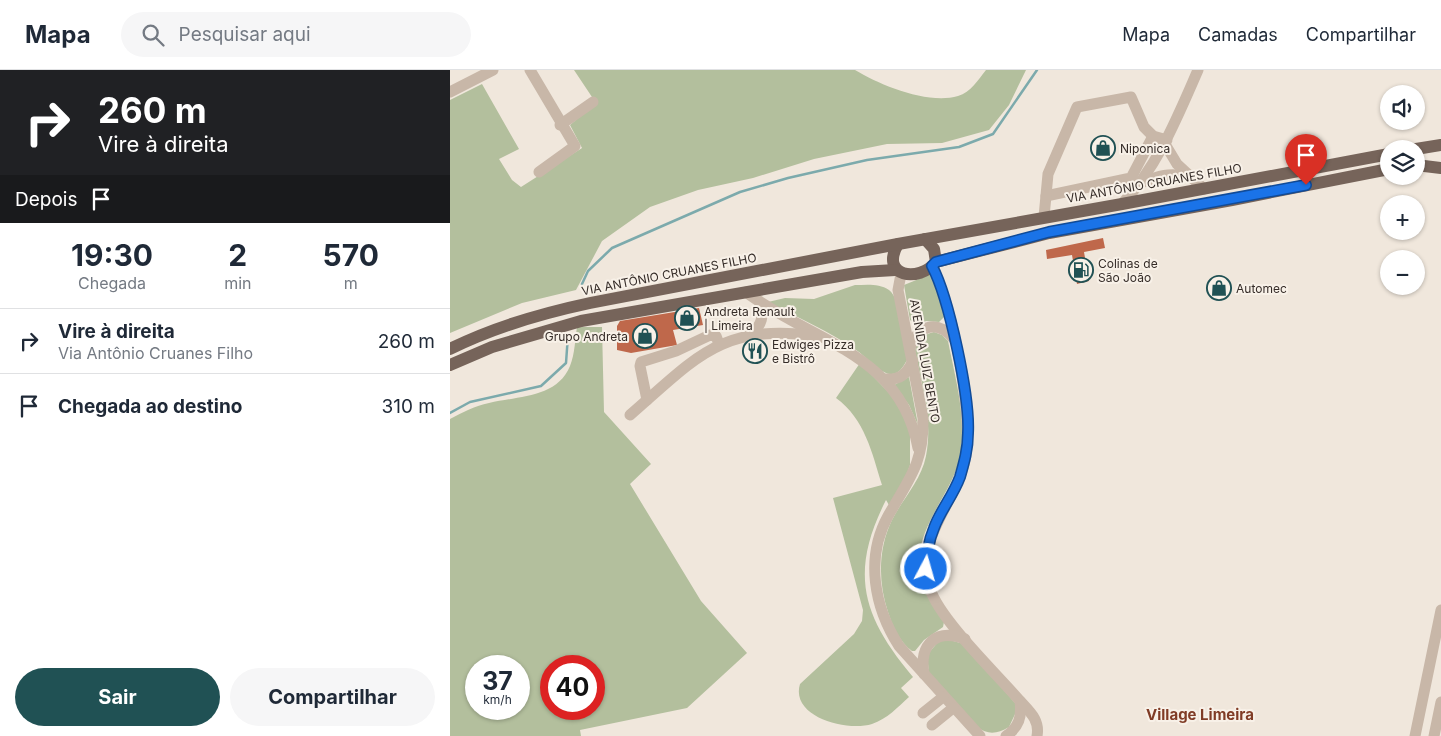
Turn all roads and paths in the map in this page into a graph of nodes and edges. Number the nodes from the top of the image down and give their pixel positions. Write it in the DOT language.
graph roads {
  1 [pos="493,70"];
  2 [pos="530,70"];
  3 [pos="1198,70"];
  4 [pos="450,92"];
  5 [pos="593,102"];
  6 [pos="560,125"];
  7 [pos="1153,136"];
  8 [pos="1166,142"];
  9 [pos="1441,145"];
  10 [pos="1425,148"];
  11 [pos="1380,156"];
  12 [pos="1425,166"];
  13 [pos="1441,168"];
  14 [pos="1380,171"];
  15 [pos="539,172"];
  16 [pos="1188,177"];
  17 [pos="1141,183"];
  18 [pos="1204,189"];
  19 [pos="1046,196"];
  20 [pos="1122,204"];
  21 [pos="1044,217"];
  22 [pos="925,239"];
  23 [pos="898,244"];
  24 [pos="934,264"];
  25 [pos="898,272"];
  26 [pos="746,292"];
  27 [pos="760,303"];
  28 [pos="752,334"];
  29 [pos="823,337"];
  30 [pos="954,339"];
  31 [pos="719,344"];
  32 [pos="450,348"];
  33 [pos="910,348"];
  34 [pos="913,361"];
  35 [pos="450,365"];
  36 [pos="885,379"];
  37 [pos="647,400"];
  38 [pos="630,415"];
  39 [pos="920,457"];
  40 [pos="1441,610"];
  41 [pos="965,638"];
  42 [pos="924,674"];
  43 [pos="943,697"];
  44 [pos="1020,701"];
  45 [pos="1441,702"];
  46 [pos="953,708"];
  47 [pos="923,713"];
  48 [pos="932,724"];
  49 [pos="980,736"];
  50 [pos="1006,736"];
  51 [pos="1037,736"];
  52 [pos="1415,736"];
  53 [pos="1434,736"];
  1 -- 4 [label="street"];
  2 -- 6 [label="street"];
  3 -- 8 [label="street"];
  5 -- 6 [label="street"];
  6 -- 15 [label="street"];
  7 -- 8 [label="street"];
  7 -- 19 [label="street"];
  7 -- 19 [label="street"];
  8 -- 16 [label="street"];
  8 -- 17 [label="street"];
  9 -- 10 [label="main road"];
  11 -- 18 [label="main road, VIA ANTÔNIO CRUANES FILHO"];
  12 -- 13 [label="main road"];
  14 -- 24 [label="main road"];
  16 -- 17 [label="street"];
  16 -- 18 [label="street"];
  17 -- 20 [label="street"];
  18 -- 20 [label="main road, VIA ANTÔNIO CRUANES FILHO"];
  19 -- 21 [label="street"];
  20 -- 21 [label="main road, VIA ANTÔNIO CRUANES FILHO"];
  21 -- 22 [label="main road, VIA ANTÔNIO CRUANES FILHO"];
  22 -- 23 [label="main road"];
  22 -- 24 [label="main road"];
  23 -- 25 [label="main road"];
  23 -- 32 [label="main road, VIA ANTÔNIO CRUANES FILHO"];
  24 -- 25 [label="main road"];
  24 -- 30 [label="street"];
  25 -- 26 [label="main road"];
  25 -- 33 [label="street, AVENIDA LUIZ BENTO"];
  26 -- 27 [label="street"];
  26 -- 35 [label="main road"];
  27 -- 28 [label="street"];
  27 -- 29 [label="street"];
  28 -- 29 [label="street"];
  28 -- 31 [label="street"];
  29 -- 36 [label="street"];
  30 -- 33 [label="street"];
  30 -- 41 [label="street"];
  31 -- 37 [label="street"];
  31 -- 37 [label="street"];
  33 -- 34 [label="street, AVENIDA LUIZ BENTO"];
  34 -- 36 [label="street"];
  34 -- 39 [label="street, AVENIDA LUIZ BENTO"];
  36 -- 39 [label="street"];
  37 -- 38 [label="street"];
  39 -- 42 [label="street, AVENIDA LUIZ BENTO"];
  40 -- 52 [label="street"];
  41 -- 42 [label="street"];
  41 -- 44 [label="street"];
  42 -- 43 [label="street, AVENIDA LUIZ BENTO"];
  43 -- 46 [label="street, AVENIDA LUIZ BENTO"];
  43 -- 47 [label="street"];
  44 -- 50 [label="street"];
  44 -- 51 [label="street"];
  45 -- 53 [label="street"];
  46 -- 48 [label="street"];
  46 -- 49 [label="street, AVENIDA LUIZ BENTO"];
}
